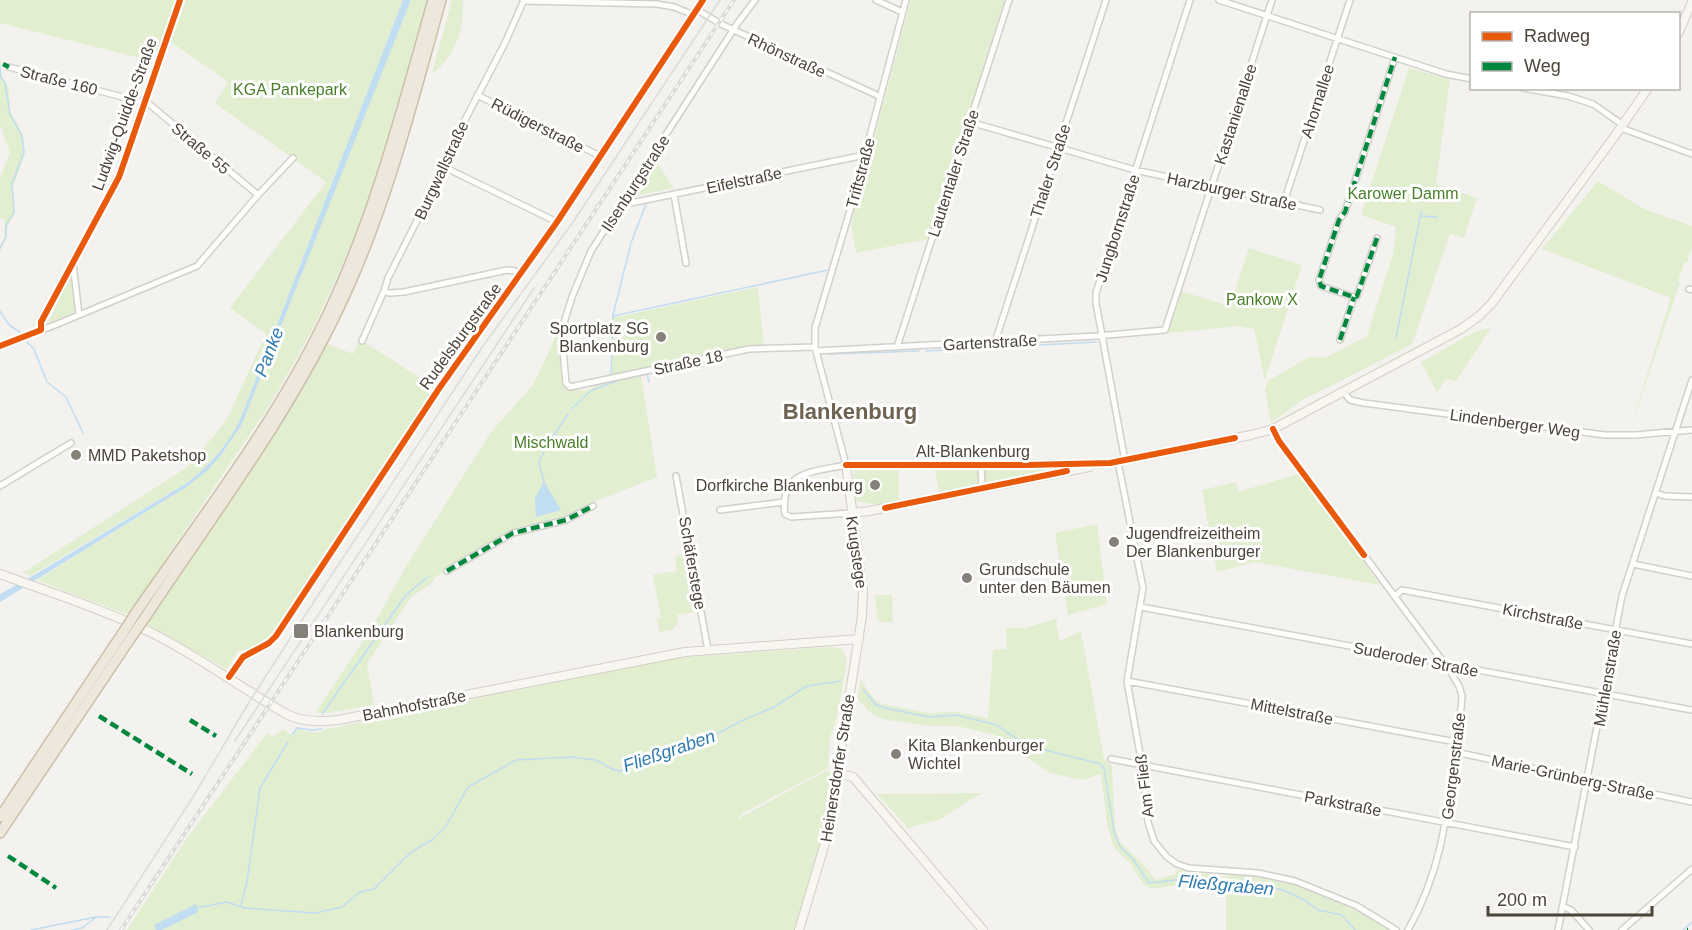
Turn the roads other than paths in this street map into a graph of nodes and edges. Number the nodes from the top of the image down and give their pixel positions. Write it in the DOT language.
graph roads {
  1 [pos="180,0"];
  2 [pos="433,0"];
  3 [pos="441,0"];
  4 [pos="704,0"];
  5 [pos="755,0"];
  6 [pos="876,0"];
  7 [pos="906,0"];
  8 [pos="1009,0"];
  9 [pos="1106,0"];
  10 [pos="1190,0"];
  11 [pos="1219,0"];
  12 [pos="1272,0"];
  13 [pos="1350,0"];
  14 [pos="524,1"];
  15 [pos="1692,2"];
  16 [pos="902,12"];
  17 [pos="695,13"];
  18 [pos="1267,15"];
  19 [pos="1680,29"];
  20 [pos="733,30"];
  21 [pos="1337,38"];
  22 [pos="1395,57"];
  23 [pos="9,67"];
  24 [pos="1470,79"];
  25 [pos="1534,90"];
  26 [pos="1647,90"];
  27 [pos="477,95"];
  28 [pos="879,96"];
  29 [pos="144,101"];
  30 [pos="970,122"];
  31 [pos="1622,126"];
  32 [pos="1057,149"];
  33 [pos="1692,154"];
  34 [pos="600,156"];
  35 [pos="865,157"];
  36 [pos="293,158"];
  37 [pos="444,167"];
  38 [pos="1135,170"];
  39 [pos="1212,186"];
  40 [pos="258,195"];
  41 [pos="674,195"];
  42 [pos="624,199"];
  43 [pos="1284,202"];
  44 [pos="1320,210"];
  45 [pos="557,222"];
  46 [pos="1377,238"];
  47 [pos="73,262"];
  48 [pos="686,263"];
  49 [pos="521,275"];
  50 [pos="384,291"];
  51 [pos="1353,297"];
  52 [pos="79,315"];
  53 [pos="41,330"];
  54 [pos="1165,330"];
  55 [pos="1102,336"];
  56 [pos="1340,340"];
  57 [pos="362,341"];
  58 [pos="995,342"];
  59 [pos="0,346"];
  60 [pos="897,347"];
  61 [pos="815,349"];
  62 [pos="1692,380"];
  63 [pos="566,383"];
  64 [pos="1343,391"];
  65 [pos="1692,430"];
  66 [pos="1675,432"];
  67 [pos="71,443"];
  68 [pos="1122,461"];
  69 [pos="1099,464"];
  70 [pos="846,465"];
  71 [pos="981,465"];
  72 [pos="676,476"];
  73 [pos="0,486"];
  74 [pos="982,488"];
  75 [pos="1656,493"];
  76 [pos="1692,497"];
  77 [pos="784,502"];
  78 [pos="593,507"];
  79 [pos="720,510"];
  80 [pos="851,513"];
  81 [pos="1364,555"];
  82 [pos="1633,564"];
  83 [pos="447,571"];
  84 [pos="0,574"];
  85 [pos="1692,576"];
  86 [pos="1395,596"];
  87 [pos="1141,607"];
  88 [pos="141,613"];
  89 [pos="1616,630"];
  90 [pos="126,636"];
  91 [pos="859,639"];
  92 [pos="1692,644"];
  93 [pos="708,650"];
  94 [pos="1444,664"];
  95 [pos="229,677"];
  96 [pos="1127,681"];
  97 [pos="1604,694"];
  98 [pos="1692,710"];
  99 [pos="1456,742"];
  100 [pos="1455,752"];
  101 [pos="1110,759"];
  102 [pos="1142,765"];
  103 [pos="837,773"];
  104 [pos="1588,780"];
  105 [pos="1692,802"];
  106 [pos="0,817"];
  107 [pos="1446,823"];
  108 [pos="0,833"];
  109 [pos="1575,847"];
  110 [pos="1692,869"];
  111 [pos="1563,907"];
  112 [pos="799,930"];
  113 [pos="983,930"];
  114 [pos="1396,930"];
  115 [pos="1408,930"];
  116 [pos="1558,930"];
  117 [pos="1589,930"];
  118 [pos="1622,930"];
  1 -- 29 [label="street, Ludwig-Quidde-Straße"];
  2 -- 88 [label="highway"];
  3 -- 88 [label="highway"];
  4 -- 17 [label="street, Rudelsburgstraße"];
  5 -- 20 [label="street, Ilsenburgstraße"];
  6 -- 16 [label="street"];
  7 -- 16 [label="street, Triftstraße"];
  8 -- 30 [label="street, Lautentaler Straße"];
  9 -- 32 [label="street, Thaler Straße"];
  10 -- 38 [label="street, Jungbornstraße"];
  11 -- 18 [label="street"];
  12 -- 18 [label="street, Kastanienallee"];
  13 -- 21 [label="street, Ahornallee"];
  14 -- 17 [label="street, Rhönstraße"];
  14 -- 27 [label="street, Burgwallstraße"];
  15 -- 19 [label="main road"];
  16 -- 28 [label="street, Triftstraße"];
  17 -- 20 [label="street, Rhönstraße"];
  17 -- 34 [label="street, Rudelsburgstraße"];
  18 -- 21 [label="street"];
  18 -- 39 [label="street, Kastanienallee"];
  20 -- 28 [label="street, Rhönstraße"];
  20 -- 42 [label="street, Ilsenburgstraße"];
  21 -- 22 [label="street"];
  21 -- 43 [label="street, Ahornallee"];
  22 -- 24 [label="street"];
  22 -- 51 [label="street"];
  23 -- 29 [label="street, Straße 160"];
  25 -- 31 [label="street"];
  26 -- 31 [label="main road"];
  27 -- 34 [label="street, Rüdigerstraße"];
  27 -- 37 [label="street, Burgwallstraße"];
  28 -- 35 [label="street, Triftstraße"];
  29 -- 40 [label="street, Straße 55"];
  29 -- 47 [label="street, Ludwig-Quidde-Straße"];
  30 -- 32 [label="street, Harzburger Straße"];
  30 -- 60 [label="street, Lautentaler Straße"];
  31 -- 33 [label="street"];
  31 -- 64 [label="main road"];
  32 -- 38 [label="street, Harzburger Straße"];
  32 -- 58 [label="street, Thaler Straße"];
  34 -- 45 [label="street, Rudelsburgstraße"];
  35 -- 41 [label="street, Eifelstraße"];
  35 -- 61 [label="street, Triftstraße"];
  36 -- 40 [label="street"];
  37 -- 45 [label="street"];
  37 -- 50 [label="street, Burgwallstraße"];
  38 -- 39 [label="street, Harzburger Straße"];
  38 -- 55 [label="street, Jungbornstraße"];
  39 -- 43 [label="street, Harzburger Straße"];
  39 -- 54 [label="street, Kastanienallee"];
  40 -- 52 [label="street"];
  41 -- 42 [label="street, Eifelstraße"];
  41 -- 48 [label="street"];
  42 -- 63 [label="street, Ilsenburgstraße"];
  43 -- 44 [label="street, Harzburger Straße"];
  45 -- 49 [label="street, Rudelsburgstraße"];
  46 -- 51 [label="street"];
  47 -- 52 [label="street"];
  47 -- 53 [label="street, Ludwig-Quidde-Straße"];
  49 -- 50 [label="street"];
  49 -- 95 [label="street, Rudelsburgstraße"];
  50 -- 57 [label="street, Burgwallstraße"];
  51 -- 56 [label="street"];
  52 -- 53 [label="street"];
  53 -- 59 [label="street"];
  54 -- 55 [label="street, Gartenstraße"];
  55 -- 58 [label="street, Gartenstraße"];
  55 -- 68 [label="street, Jungbornstraße"];
  58 -- 60 [label="street, Gartenstraße"];
  60 -- 61 [label="street, Gartenstraße"];
  61 -- 63 [label="street, Straße 18"];
  61 -- 70 [label="street"];
  62 -- 66 [label="street, Mühlenstraße"];
  64 -- 66 [label="street, Lindenberger Weg"];
  64 -- 68 [label="main road, Alt-Blankenburg"];
  65 -- 66 [label="street, Lindenberger Weg"];
  66 -- 75 [label="street, Mühlenstraße"];
  67 -- 73 [label="street"];
  68 -- 69 [label="main road, Alt-Blankenburg"];
  68 -- 87 [label="street, Jungbornstraße"];
  69 -- 71 [label="main road, Alt-Blankenburg"];
  69 -- 74 [label="main road, Alt-Blankenburg"];
  70 -- 71 [label="main road, Alt-Blankenburg"];
  70 -- 77 [label="street, Alt-Blankenburg"];
  70 -- 80 [label="main road, Krugstege"];
  71 -- 74 [label="street, Alt-Blankenburg"];
  72 -- 93 [label="street, Schäferstege"];
  74 -- 80 [label="main road, Alt-Blankenburg"];
  75 -- 76 [label="street"];
  75 -- 82 [label="street, Mühlenstraße"];
  77 -- 79 [label="street"];
  77 -- 80 [label="street, Alt-Blankenburg"];
  78 -- 83 [label="street"];
  80 -- 91 [label="main road, Krugstege"];
  81 -- 86 [label="street, Georgenstraße"];
  82 -- 85 [label="street"];
  82 -- 89 [label="street, Mühlenstraße"];
  84 -- 95 [label="main road, Bahnhofstraße"];
  86 -- 89 [label="street, Kirchstraße"];
  86 -- 94 [label="street, Georgenstraße"];
  87 -- 94 [label="street, Suderoder Straße"];
  87 -- 96 [label="street, Jungbornstraße"];
  88 -- 90 [label="highway, bridge"];
  89 -- 92 [label="street, Kirchstraße"];
  89 -- 97 [label="street, Mühlenstraße"];
  90 -- 106 [label="highway"];
  90 -- 108 [label="highway"];
  91 -- 93 [label="main road, Bahnhofstraße"];
  91 -- 103 [label="main road, Heinersdorfer Straße"];
  93 -- 95 [label="main road, Bahnhofstraße"];
  94 -- 97 [label="street, Suderoder Straße"];
  94 -- 99 [label="street, Georgenstraße"];
  96 -- 99 [label="street, Mittelstraße"];
  96 -- 102 [label="street, Am Fließ"];
  97 -- 98 [label="street, Suderoder Straße"];
  97 -- 104 [label="street, Mühlenstraße"];
  99 -- 100 [label="street, Georgenstraße"];
  100 -- 104 [label="street, Marie-Grünberg-Straße"];
  100 -- 107 [label="street, Georgenstraße"];
  101 -- 102 [label="street, Parkstraße"];
  102 -- 107 [label="street, Parkstraße"];
  102 -- 114 [label="street, Am Fließ"];
  103 -- 112 [label="main road, Heinersdorfer Straße"];
  103 -- 113 [label="main road"];
  104 -- 105 [label="street, Marie-Grünberg-Straße"];
  104 -- 109 [label="street, Mühlenstraße"];
  107 -- 109 [label="street, Parkstraße"];
  107 -- 115 [label="street, Georgenstraße"];
  109 -- 111 [label="street, Mühlenstraße"];
  110 -- 118 [label="street"];
  111 -- 116 [label="street, Mühlenstraße"];
  111 -- 117 [label="street"];
}
